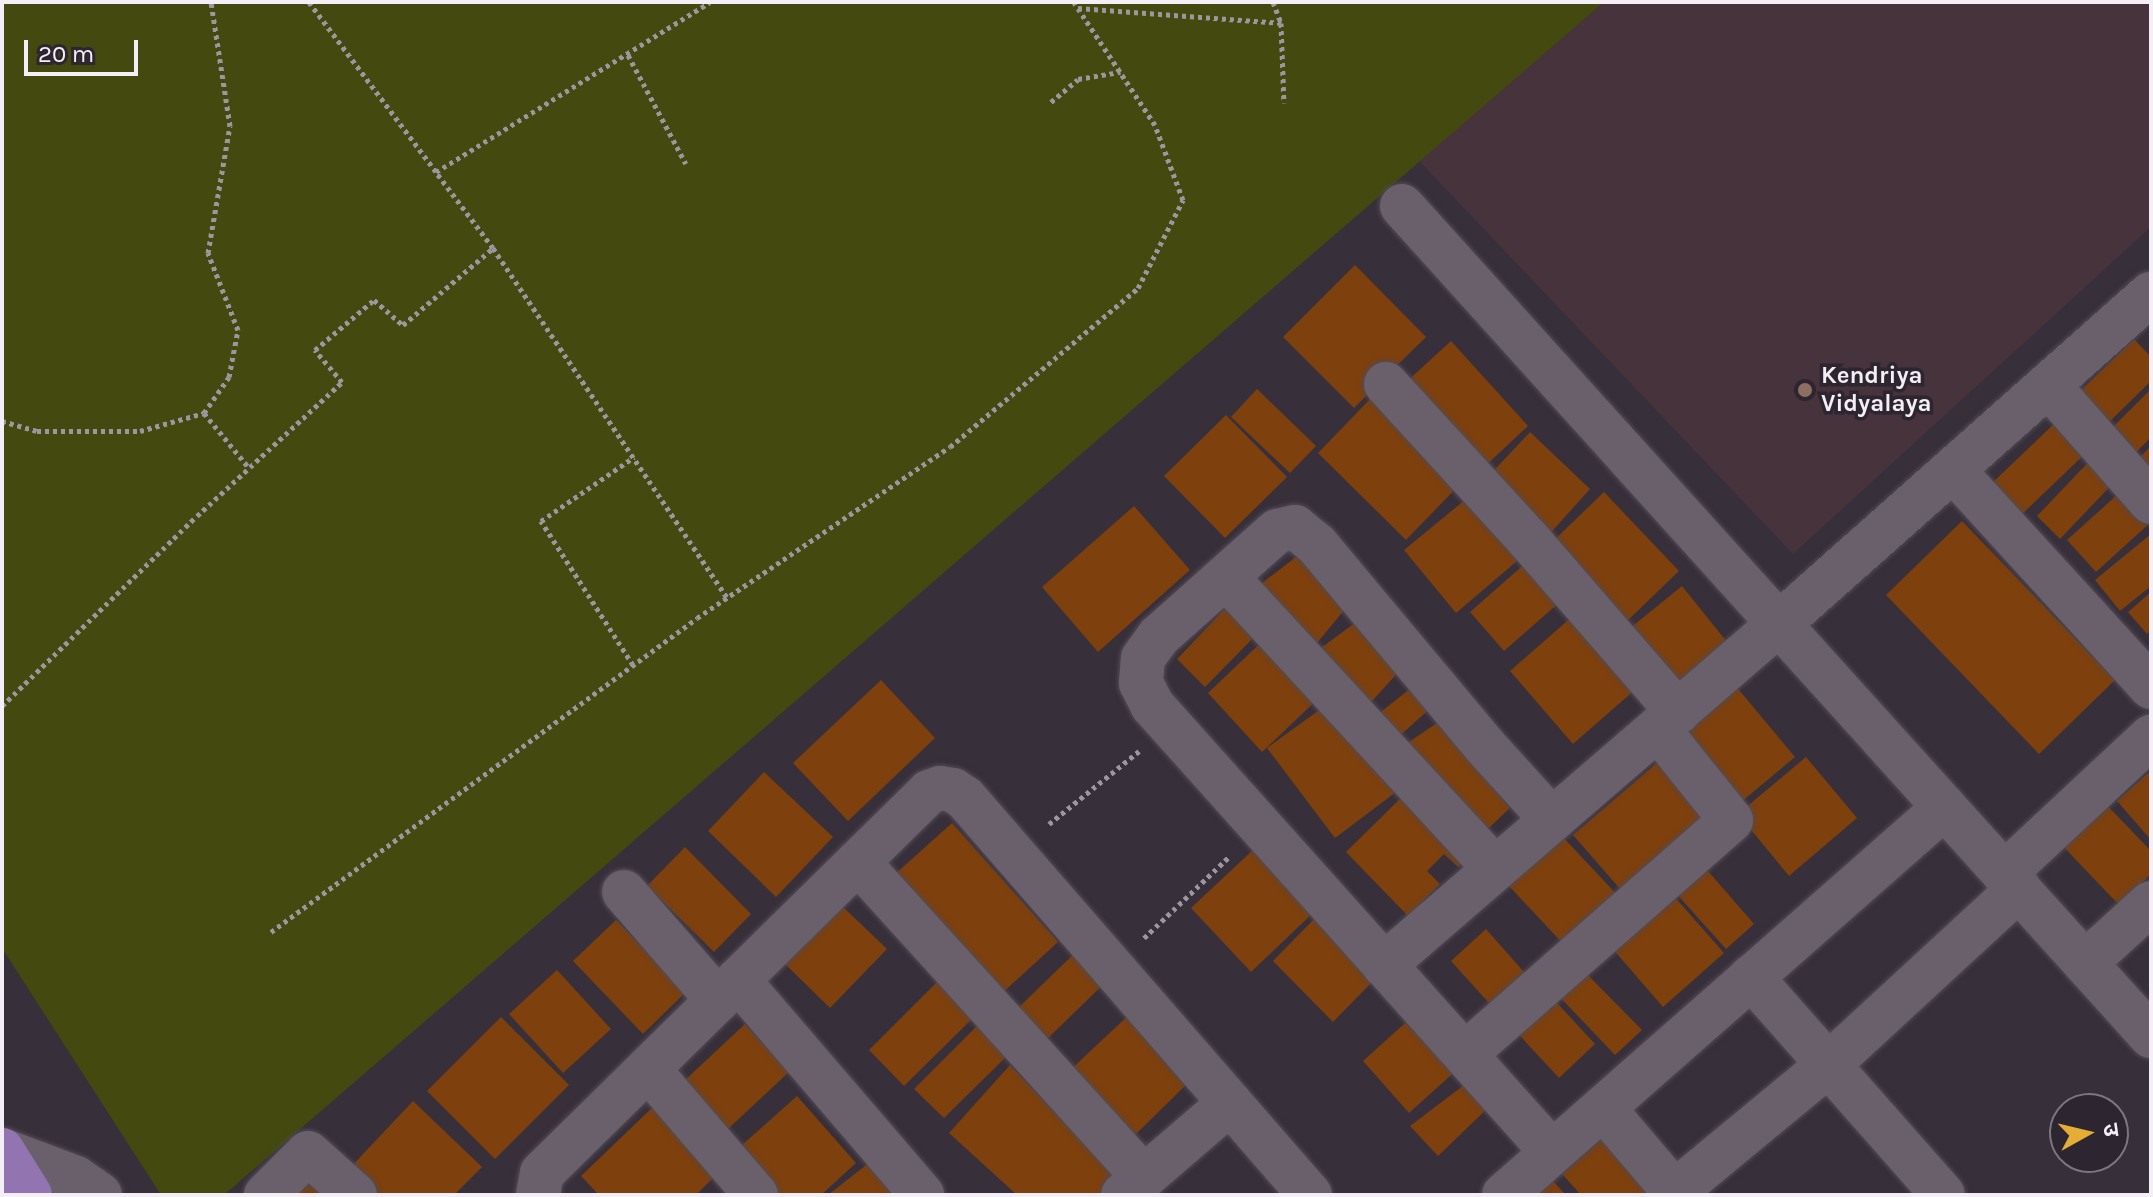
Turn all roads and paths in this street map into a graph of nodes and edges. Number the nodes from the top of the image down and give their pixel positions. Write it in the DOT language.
graph roads {
  1 [pos="211,2"];
  2 [pos="309,2"];
  3 [pos="710,2"];
  4 [pos="1074,2"];
  5 [pos="1083,2"];
  6 [pos="1273,2"];
  7 [pos="1078,8"];
  8 [pos="1281,23"];
  9 [pos="628,55"];
  10 [pos="1120,72"];
  11 [pos="1051,102"];
  12 [pos="1284,103"];
  13 [pos="686,164"];
  14 [pos="436,172"];
  15 [pos="1402,206"];
  16 [pos="493,248"];
  17 [pos="2146,309"];
  18 [pos="1386,384"];
  19 [pos="2048,385"];
  20 [pos="204,413"];
  21 [pos="2,421"];
  22 [pos="634,457"];
  23 [pos="249,468"];
  24 [pos="1953,470"];
  25 [pos="2151,502"];
  26 [pos="1226,577"];
  27 [pos="727,597"];
  28 [pos="1780,623"];
  29 [pos="633,665"];
  30 [pos="2151,687"];
  31 [pos="2,706"];
  32 [pos="1668,720"];
  33 [pos="1171,726"];
  34 [pos="2151,737"];
  35 [pos="1945,807"];
  36 [pos="1552,820"];
  37 [pos="1049,824"];
  38 [pos="1261,827"];
  39 [pos="858,862"];
  40 [pos="1495,869"];
  41 [pos="2012,881"];
  42 [pos="624,892"];
  43 [pos="2151,903"];
  44 [pos="271,932"];
  45 [pos="1144,938"];
  46 [pos="2085,963"];
  47 [pos="1384,965"];
  48 [pos="1751,977"];
  49 [pos="728,990"];
  50 [pos="2151,1036"];
  51 [pos="1465,1054"];
  52 [pos="1828,1065"];
  53 [pos="648,1069"];
  54 [pos="1230,1103"];
  55 [pos="1603,1108"];
  56 [pos="2,1150"];
  57 [pos="1552,1152"];
  58 [pos="1134,1186"];
  59 [pos="1674,1194"];
  60 [pos="30,1195"];
  61 [pos="100,1195"];
  62 [pos="266,1195"];
  63 [pos="355,1195"];
  64 [pos="538,1195"];
  65 [pos="756,1195"];
  66 [pos="922,1195"];
  67 [pos="1310,1195"];
  68 [pos="1504,1195"];
  69 [pos="1943,1195"];
  1 -- 20 [label="path"];
  2 -- 14 [label="path"];
  3 -- 9 [label="path"];
  4 -- 7 [label="path"];
  5 -- 7 [label="path"];
  6 -- 8 [label="path"];
  7 -- 8 [label="path"];
  7 -- 10 [label="path"];
  8 -- 12 [label="path"];
  9 -- 13 [label="path"];
  9 -- 14 [label="path"];
  10 -- 11 [label="path"];
  10 -- 27 [label="path"];
  14 -- 16 [label="path"];
  15 -- 28 [label="street"];
  16 -- 22 [label="path"];
  16 -- 23 [label="path"];
  17 -- 19 [label="street"];
  18 -- 32 [label="street"];
  19 -- 24 [label="street"];
  19 -- 25 [label="street"];
  20 -- 21 [label="path"];
  20 -- 23 [label="path"];
  22 -- 27 [label="path"];
  22 -- 29 [label="path"];
  23 -- 31 [label="path"];
  24 -- 28 [label="street"];
  24 -- 30 [label="street"];
  26 -- 33 [label="street"];
  26 -- 36 [label="street"];
  26 -- 40 [label="street"];
  27 -- 29 [label="path"];
  28 -- 32 [label="street"];
  28 -- 35 [label="street"];
  29 -- 44 [label="path"];
  32 -- 36 [label="street"];
  32 -- 51 [label="street"];
  33 -- 37 [label="path"];
  33 -- 38 [label="street"];
  34 -- 41 [label="street"];
  35 -- 41 [label="street"];
  35 -- 48 [label="street"];
  36 -- 40 [label="street"];
  38 -- 45 [label="path"];
  38 -- 47 [label="street"];
  39 -- 49 [label="street"];
  39 -- 54 [label="street"];
  39 -- 58 [label="street"];
  40 -- 47 [label="street"];
  41 -- 46 [label="street"];
  41 -- 52 [label="street"];
  42 -- 49 [label="street"];
  43 -- 46 [label="street"];
  46 -- 50 [label="street"];
  47 -- 51 [label="street"];
  48 -- 52 [label="street"];
  48 -- 55 [label="street"];
  49 -- 53 [label="street"];
  49 -- 66 [label="street"];
  51 -- 57 [label="street"];
  52 -- 59 [label="street"];
  52 -- 69 [label="street"];
  53 -- 64 [label="street"];
  53 -- 65 [label="street"];
  54 -- 58 [label="street"];
  54 -- 67 [label="street"];
  55 -- 57 [label="street"];
  55 -- 59 [label="street"];
  56 -- 60 [label="main road"];
  56 -- 61 [label="street"];
  57 -- 68 [label="street"];
  62 -- 63 [label="street"];
}
